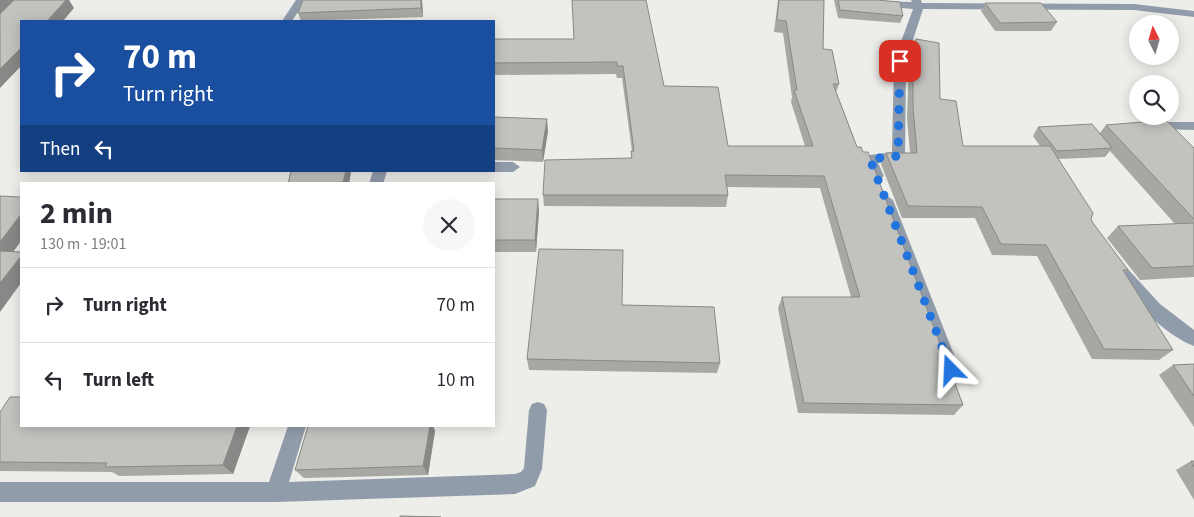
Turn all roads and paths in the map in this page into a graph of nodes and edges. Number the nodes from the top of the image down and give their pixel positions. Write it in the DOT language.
graph roads {
  1 [pos="301,0"];
  2 [pos="844,0"];
  3 [pos="917,3"];
  4 [pos="1194,14"];
  5 [pos="288,20"];
  6 [pos="1137,126"];
  7 [pos="1194,126"];
  8 [pos="495,167"];
  9 [pos="513,167"];
  10 [pos="1111,258"];
  11 [pos="1194,339"];
  12 [pos="951,370"];
  13 [pos="538,410"];
  14 [pos="297,427"];
  15 [pos="0,492"];
  16 [pos="276,492"];
  1 -- 5 [label="street"];
  2 -- 3 [label="street"];
  3 -- 4 [label="street"];
  3 -- 12 [label="street"];
  6 -- 7 [label="street"];
  8 -- 9 [label="street"];
  10 -- 11 [label="street"];
  13 -- 16 [label="street"];
  14 -- 16 [label="street"];
  15 -- 16 [label="street"];
}
